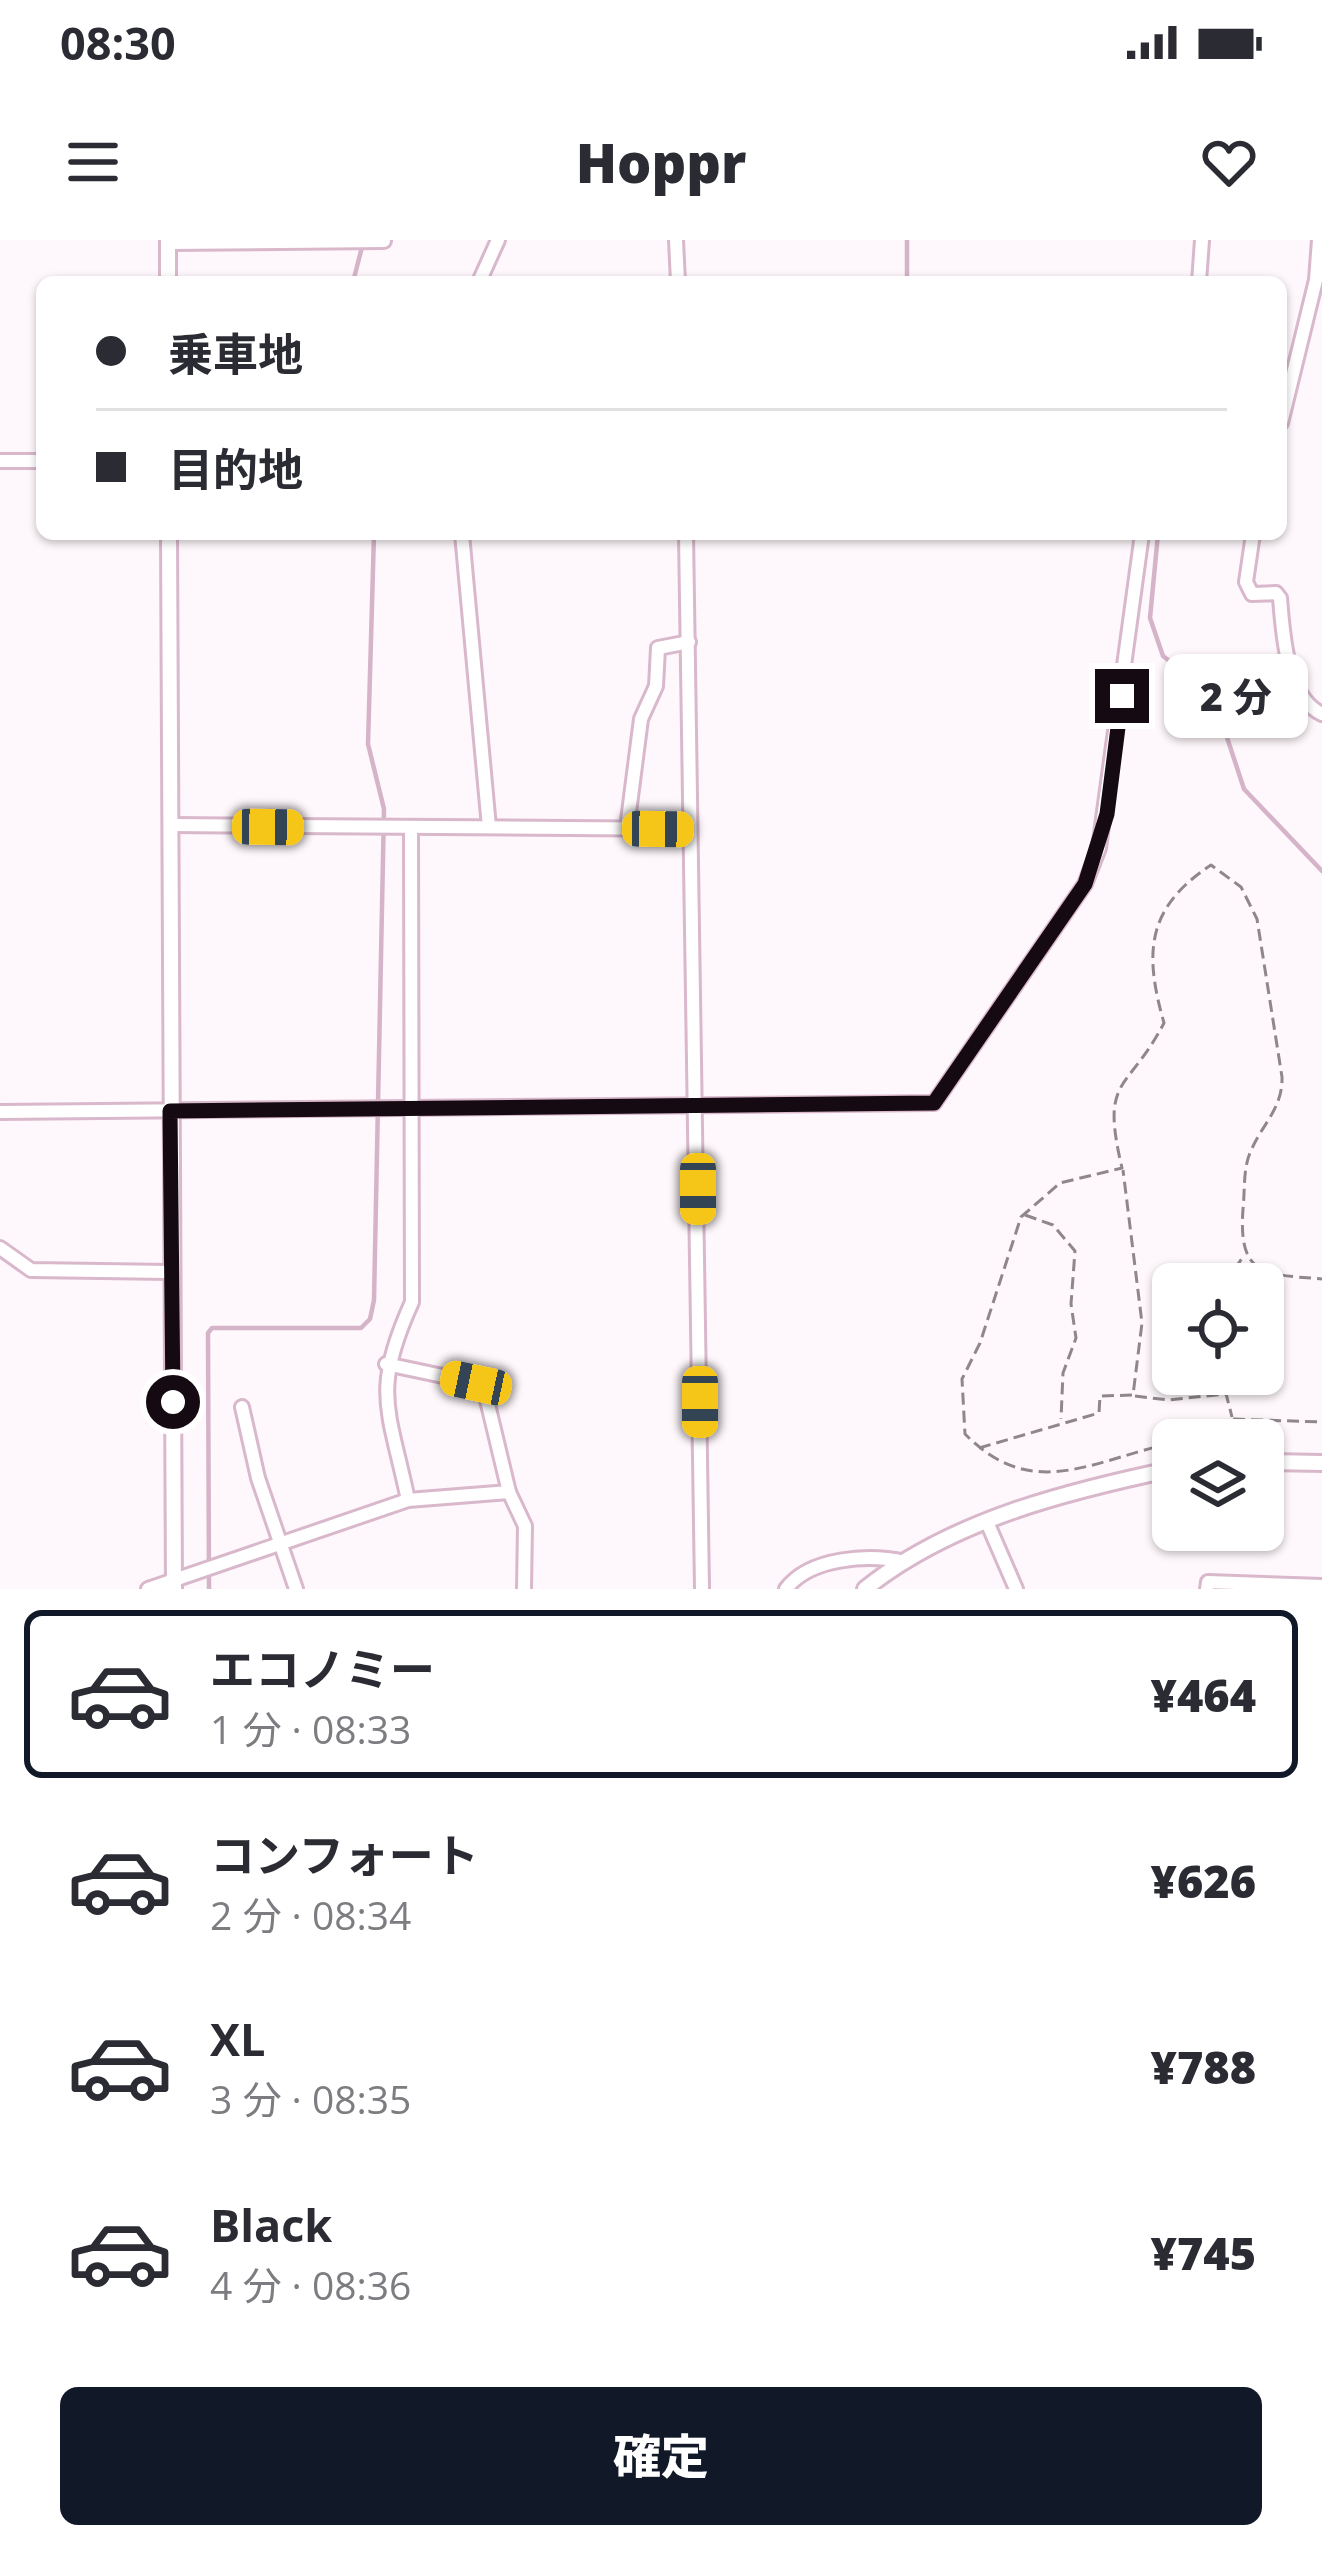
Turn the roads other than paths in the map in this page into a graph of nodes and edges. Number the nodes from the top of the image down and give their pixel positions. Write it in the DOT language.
graph roads {
  1 [pos="498,240"];
  2 [pos="676,240"];
  3 [pos="1202,240"];
  4 [pos="1319,240"];
  5 [pos="168,241"];
  6 [pos="383,241"];
  7 [pos="168,276"];
  8 [pos="482,276"];
  9 [pos="678,276"];
  10 [pos="1199,276"];
  11 [pos="1287,398"];
  12 [pos="0,461"];
  13 [pos="36,461"];
  14 [pos="170,540"];
  15 [pos="463,540"];
  16 [pos="686,540"];
  17 [pos="1141,540"];
  18 [pos="1252,540"];
  19 [pos="689,642"];
  20 [pos="1322,714"];
  21 [pos="172,825"];
  22 [pos="489,827"];
  23 [pos="627,828"];
  24 [pos="690,829"];
  25 [pos="411,830"];
  26 [pos="698,1109"];
  27 [pos="410,1110"];
  28 [pos="170,1111"];
  29 [pos="0,1112"];
  30 [pos="0,1248"];
  31 [pos="170,1272"];
  32 [pos="386,1364"];
  33 [pos="242,1407"];
  34 [pos="1284,1462"];
  35 [pos="1322,1463"];
  36 [pos="1152,1474"];
  37 [pos="509,1492"];
  38 [pos="408,1500"];
  39 [pos="987,1522"];
  40 [pos="281,1540"];
  41 [pos="905,1562"];
  42 [pos="175,1583"];
  43 [pos="1322,1586"];
  44 [pos="148,1589"];
  45 [pos="296,1589"];
  46 [pos="524,1589"];
  47 [pos="701,1589"];
  48 [pos="786,1589"];
  49 [pos="865,1589"];
  50 [pos="1016,1589"];
  51 [pos="1208,1589"];
  1 -- 8 [label="street"];
  2 -- 9 [label="street"];
  3 -- 10 [label="street"];
  4 -- 11 [label="street"];
  5 -- 6 [label="street"];
  5 -- 7 [label="street"];
  12 -- 13 [label="street"];
  14 -- 21 [label="street"];
  15 -- 22 [label="street"];
  16 -- 19 [label="street"];
  17 -- 26 [label="street"];
  18 -- 20 [label="street"];
  19 -- 23 [label="street"];
  19 -- 24 [label="street"];
  21 -- 25 [label="street"];
  21 -- 28 [label="street"];
  22 -- 23 [label="street"];
  22 -- 25 [label="street"];
  23 -- 24 [label="street"];
  24 -- 26 [label="street"];
  25 -- 27 [label="street"];
  26 -- 27 [label="street"];
  26 -- 47 [label="street"];
  27 -- 28 [label="street"];
  27 -- 32 [label="street"];
  28 -- 29 [label="street"];
  28 -- 31 [label="street"];
  30 -- 31 [label="street"];
  31 -- 42 [label="street"];
  32 -- 37 [label="street"];
  32 -- 38 [label="street"];
  33 -- 40 [label="street"];
  34 -- 35 [label="street"];
  36 -- 39 [label="street"];
  37 -- 38 [label="street"];
  37 -- 46 [label="street"];
  38 -- 40 [label="street"];
  39 -- 41 [label="street"];
  39 -- 50 [label="street"];
  40 -- 42 [label="street"];
  40 -- 45 [label="street"];
  41 -- 48 [label="street"];
  41 -- 49 [label="street"];
  42 -- 44 [label="street"];
  43 -- 51 [label="street"];
}
